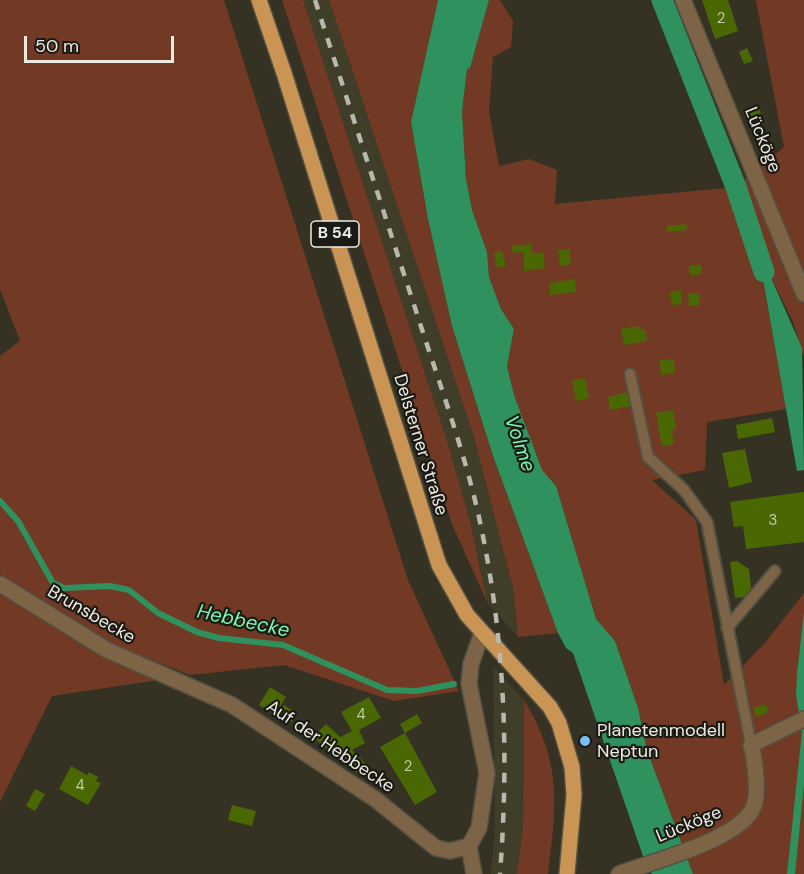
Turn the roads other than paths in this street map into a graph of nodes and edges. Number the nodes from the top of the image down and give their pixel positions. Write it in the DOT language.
graph roads {
  1 [pos="259,0"];
  2 [pos="683,0"];
  3 [pos="804,294"];
  4 [pos="630,374"];
  5 [pos="775,571"];
  6 [pos="0,584"];
  7 [pos="727,628"];
  8 [pos="482,633"];
  9 [pos="164,674"];
  10 [pos="804,719"];
  11 [pos="752,746"];
  12 [pos="469,846"];
  13 [pos="474,874"];
  14 [pos="567,874"];
  15 [pos="619,874"];
  1 -- 8 [label="main road, Delsterner Straße / B 54"];
  2 -- 3 [label="street, Lücköge"];
  4 -- 7 [label="lane"];
  5 -- 7 [label="lane"];
  6 -- 9 [label="street, Brunsbecke"];
  7 -- 11 [label="lane"];
  8 -- 12 [label="street"];
  8 -- 14 [label="main road, Delsterner Straße / B 54"];
  9 -- 12 [label="street, Auf der Hebbecke"];
  10 -- 11 [label="street"];
  11 -- 15 [label="street, Lücköge"];
  12 -- 13 [label="street"];
}
